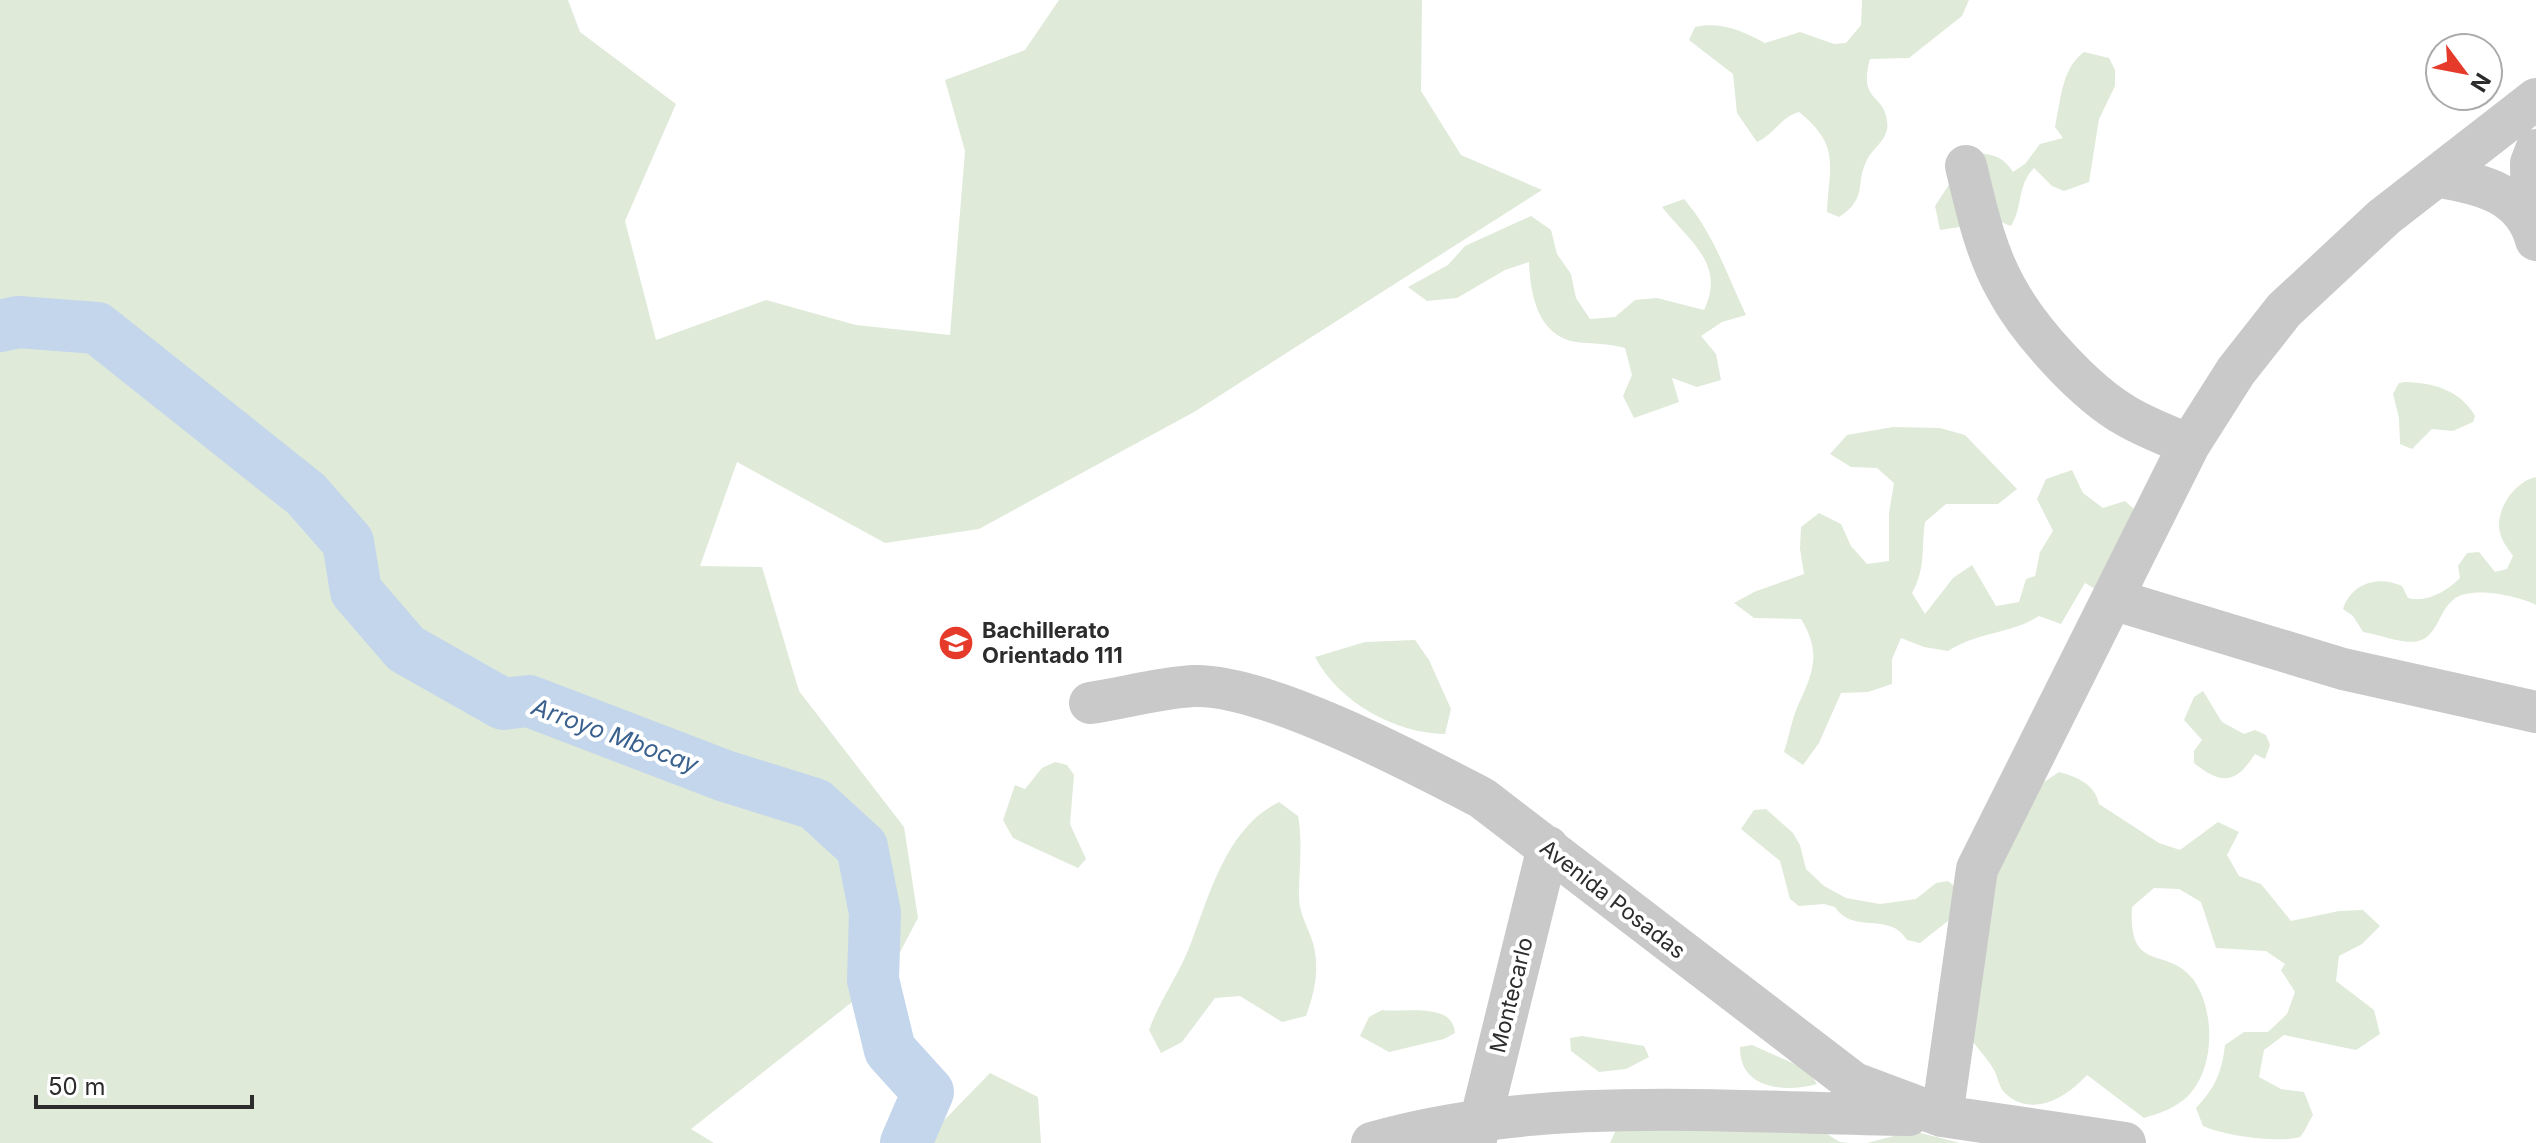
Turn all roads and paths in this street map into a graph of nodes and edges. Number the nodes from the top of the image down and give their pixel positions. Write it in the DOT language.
graph roads {
  1 [pos="2536,99"];
  2 [pos="2536,150"];
  3 [pos="1966,166"];
  4 [pos="2438,177"];
  5 [pos="2534,232"];
  6 [pos="2189,445"];
  7 [pos="2112,599"];
  8 [pos="1090,703"];
  9 [pos="2536,712"];
  10 [pos="1548,847"];
  11 [pos="1942,1116"];
  12 [pos="1478,1131"];
  13 [pos="1372,1143"];
  14 [pos="2125,1143"];
  1 -- 4 [label="street"];
  2 -- 5 [label="street"];
  3 -- 6 [label="street"];
  4 -- 5 [label="street"];
  4 -- 6 [label="street"];
  6 -- 7 [label="street"];
  7 -- 9 [label="street"];
  7 -- 11 [label="street"];
  8 -- 10 [label="street, Avenida Posadas"];
  10 -- 11 [label="street, Avenida Posadas"];
  10 -- 12 [label="street, Montecarlo"];
  11 -- 12 [label="street"];
  11 -- 14 [label="street, Avenida Posadas"];
  12 -- 13 [label="street"];
}
